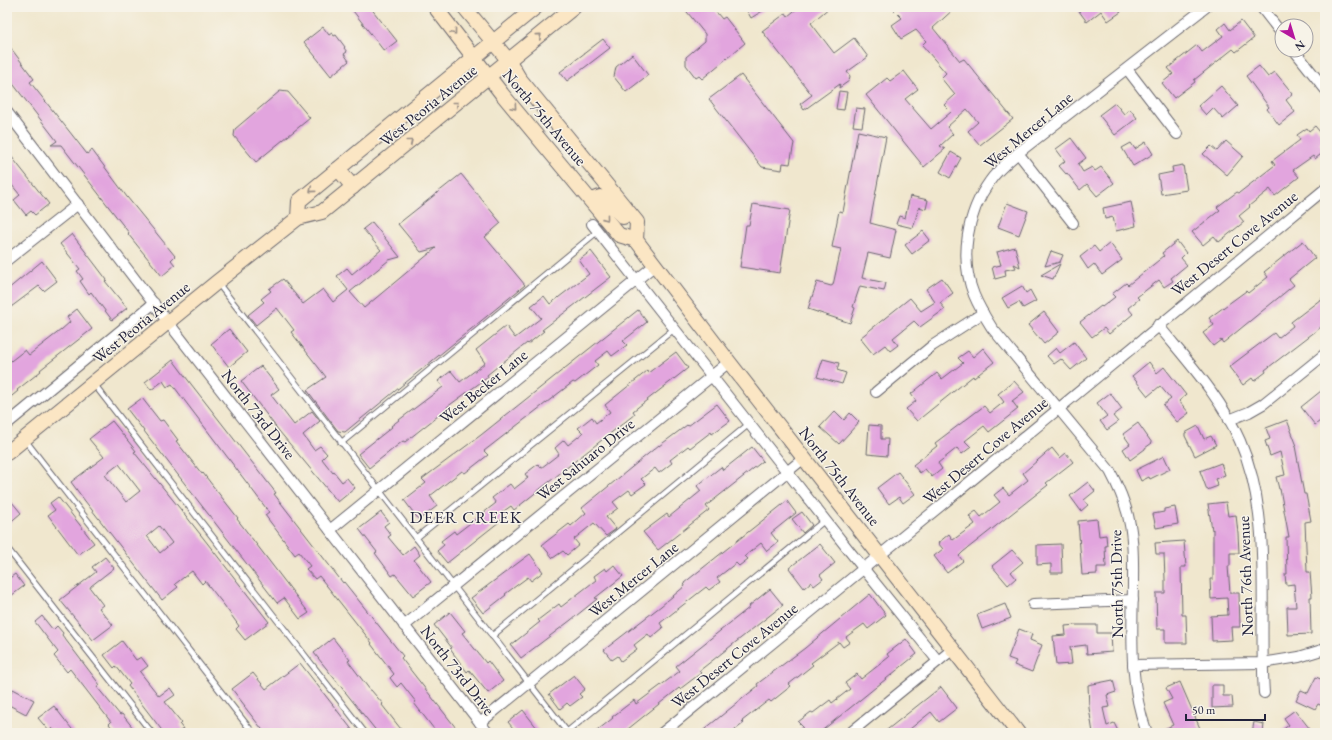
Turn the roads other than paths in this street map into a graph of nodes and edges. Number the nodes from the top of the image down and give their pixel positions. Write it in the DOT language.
graph roads {
  1 [pos="435,7"];
  2 [pos="464,7"];
  3 [pos="536,7"];
  4 [pos="574,7"];
  5 [pos="1206,7"];
  6 [pos="1260,7"];
  7 [pos="1274,24"];
  8 [pos="493,42"];
  9 [pos="474,57"];
  10 [pos="1300,58"];
  11 [pos="509,61"];
  12 [pos="1127,69"];
  13 [pos="489,77"];
  14 [pos="1325,89"];
  15 [pos="7,112"];
  16 [pos="1177,134"];
  17 [pos="1018,153"];
  18 [pos="338,169"];
  19 [pos="353,187"];
  20 [pos="1325,188"];
  21 [pos="592,200"];
  22 [pos="78,204"];
  23 [pos="633,217"];
  24 [pos="298,218"];
  25 [pos="1073,223"];
  26 [pos="595,228"];
  27 [pos="636,240"];
  28 [pos="7,260"];
  29 [pos="655,265"];
  30 [pos="637,280"];
  31 [pos="216,282"];
  32 [pos="154,303"];
  33 [pos="983,313"];
  34 [pos="168,322"];
  35 [pos="1158,325"];
  36 [pos="674,329"];
  37 [pos="1325,354"];
  38 [pos="729,362"];
  39 [pos="711,375"];
  40 [pos="93,383"];
  41 [pos="876,392"];
  42 [pos="1058,408"];
  43 [pos="1229,420"];
  44 [pos="7,424"];
  45 [pos="749,424"];
  46 [pos="24,439"];
  47 [pos="341,443"];
  48 [pos="7,453"];
  49 [pos="804,458"];
  50 [pos="787,472"];
  51 [pos="378,490"];
  52 [pos="825,520"];
  53 [pos="330,530"];
  54 [pos="416,538"];
  55 [pos="7,548"];
  56 [pos="880,556"];
  57 [pos="863,569"];
  58 [pos="454,585"];
  59 [pos="1133,600"];
  60 [pos="1033,604"];
  61 [pos="404,626"];
  62 [pos="492,636"];
  63 [pos="953,649"];
  64 [pos="1325,649"];
  65 [pos="938,661"];
  66 [pos="1262,663"];
  67 [pos="1133,665"];
  68 [pos="528,683"];
  69 [pos="1264,693"];
  70 [pos="480,723"];
  71 [pos="567,732"];
  72 [pos="152,733"];
  73 [pos="253,733"];
  74 [pos="365,733"];
  75 [pos="488,733"];
  76 [pos="662,733"];
  77 [pos="850,733"];
  78 [pos="1018,733"];
  79 [pos="1147,733"];
  1 -- 9 [label="main road, North 75th Avenue, one-way"];
  2 -- 8 [label="main road, North 75th Avenue"];
  3 -- 8 [label="main road, West Peoria Avenue"];
  11 -- 4 [label="main road, West Peoria Avenue, one-way"];
  5 -- 12 [label="street, West Mercer Lane"];
  6 -- 7 [label="street"];
  8 -- 9 [label="main road, West Peoria Avenue"];
  8 -- 11 [label="main road, North 75th Avenue"];
  9 -- 13 [label="main road, North 75th Avenue"];
  9 -- 18 [label="main road, West Peoria Avenue"];
  10 -- 14 [label="street"];
  11 -- 13 [label="main road, West Peoria Avenue"];
  11 -- 23 [label="main road, North 75th Avenue"];
  12 -- 16 [label="street"];
  12 -- 17 [label="street, West Mercer Lane"];
  19 -- 13 [label="main road, West Peoria Avenue, one-way"];
  13 -- 21 [label="main road, North 75th Avenue, one-way"];
  15 -- 22 [label="street, North 73rd Drive"];
  17 -- 25 [label="street"];
  17 -- 33 [label="street, West Mercer Lane"];
  18 -- 19 [label="main road"];
  18 -- 24 [label="main road, West Peoria Avenue, one-way"];
  19 -- 24 [label="main road, West Peoria Avenue"];
  20 -- 35 [label="street, West Desert Cove Avenue"];
  21 -- 23 [label="main road"];
  21 -- 27 [label="main road, North 75th Avenue, one-way"];
  22 -- 28 [label="street"];
  22 -- 32 [label="street, North 73rd Drive"];
  23 -- 27 [label="main road, North 75th Avenue"];
  24 -- 31 [label="main road, West Peoria Avenue"];
  26 -- 30 [label="street"];
  26 -- 47 [label="lane"];
  27 -- 29 [label="main road, North 75th Avenue"];
  29 -- 30 [label="street, West Becker Lane"];
  29 -- 38 [label="main road, North 75th Avenue"];
  30 -- 36 [label="street"];
  30 -- 51 [label="street, West Becker Lane"];
  31 -- 34 [label="main road, West Peoria Avenue"];
  31 -- 47 [label="lane"];
  32 -- 34 [label="street, North 73rd Drive"];
  32 -- 44 [label="street, West Peoria Avenue"];
  33 -- 41 [label="street"];
  33 -- 42 [label="street, North 75th Drive"];
  34 -- 40 [label="main road, West Peoria Avenue"];
  34 -- 53 [label="street, North 73rd Drive"];
  35 -- 42 [label="street, West Desert Cove Avenue"];
  35 -- 43 [label="street, North 76th Avenue"];
  36 -- 39 [label="street"];
  36 -- 54 [label="lane"];
  37 -- 43 [label="street"];
  38 -- 39 [label="street, West Sahuaro Drive"];
  38 -- 49 [label="main road, North 75th Avenue"];
  39 -- 45 [label="street"];
  39 -- 58 [label="street, West Sahuaro Drive"];
  40 -- 46 [label="main road, West Peoria Avenue"];
  40 -- 74 [label="lane"];
  42 -- 56 [label="street, West Desert Cove Avenue"];
  42 -- 59 [label="street, North 75th Drive"];
  43 -- 66 [label="street, North 76th Avenue"];
  45 -- 50 [label="street"];
  45 -- 62 [label="lane"];
  46 -- 48 [label="main road, West Peoria Avenue"];
  46 -- 73 [label="lane"];
  47 -- 51 [label="lane"];
  49 -- 50 [label="street, West Mercer Lane"];
  49 -- 56 [label="main road, North 75th Avenue"];
  50 -- 52 [label="street"];
  50 -- 68 [label="street, West Mercer Lane"];
  51 -- 53 [label="street, West Becker Lane"];
  51 -- 54 [label="lane"];
  52 -- 57 [label="street"];
  52 -- 71 [label="lane"];
  53 -- 61 [label="street, North 73rd Drive"];
  54 -- 58 [label="lane"];
  55 -- 72 [label="lane"];
  56 -- 57 [label="street, West Desert Cove Avenue"];
  56 -- 63 [label="main road, North 75th Avenue"];
  57 -- 65 [label="street"];
  57 -- 76 [label="street, West Desert Cove Avenue"];
  58 -- 61 [label="street, West Sahuaro Drive"];
  58 -- 62 [label="lane"];
  59 -- 60 [label="street"];
  59 -- 67 [label="street, North 75th Drive"];
  61 -- 70 [label="street, North 73rd Drive"];
  62 -- 68 [label="lane"];
  63 -- 65 [label="street"];
  63 -- 78 [label="main road, North 75th Avenue"];
  64 -- 66 [label="street"];
  65 -- 77 [label="street"];
  66 -- 67 [label="street"];
  66 -- 69 [label="street, North 76th Avenue"];
  67 -- 79 [label="street, North 75th Drive"];
  68 -- 70 [label="street, West Mercer Lane"];
  68 -- 71 [label="lane"];
  70 -- 75 [label="street, North 73rd Drive"];
}
